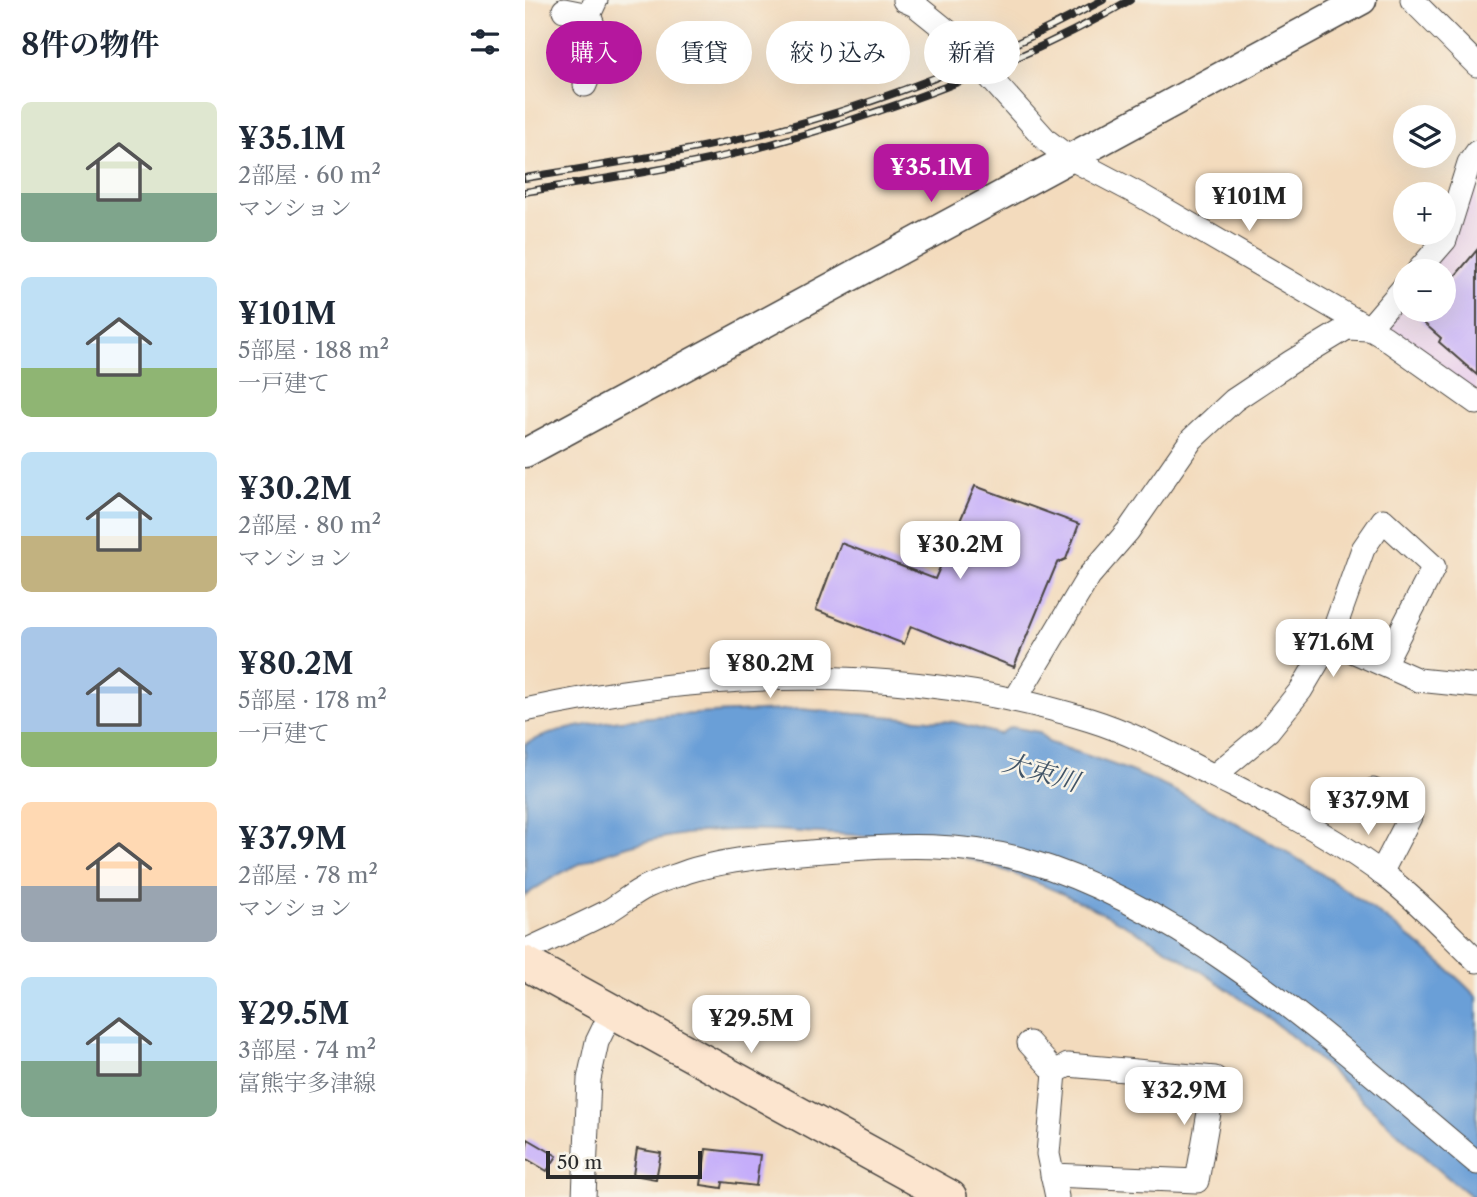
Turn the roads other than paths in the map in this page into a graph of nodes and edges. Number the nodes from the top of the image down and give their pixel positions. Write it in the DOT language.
graph roads {
  1 [pos="904,0"];
  2 [pos="1362,0"];
  3 [pos="1412,0"];
  4 [pos="593,8"];
  5 [pos="564,10"];
  6 [pos="1477,65"];
  7 [pos="585,85"];
  8 [pos="1477,152"];
  9 [pos="1068,158"];
  10 [pos="1428,259"];
  11 [pos="1393,300"];
  12 [pos="1368,329"];
  13 [pos="1477,403"];
  14 [pos="525,453"];
  15 [pos="1330,641"];
  16 [pos="1384,664"];
  17 [pos="1477,686"];
  18 [pos="1015,701"];
  19 [pos="525,710"];
  20 [pos="1214,776"];
  21 [pos="1373,790"];
  22 [pos="1381,873"];
  23 [pos="525,951"];
  24 [pos="1477,961"];
  25 [pos="525,963"];
  26 [pos="614,1009"];
  27 [pos="1029,1043"];
  28 [pos="1055,1072"];
  29 [pos="1477,1163"];
  30 [pos="1055,1186"];
  31 [pos="584,1197"];
  32 [pos="950,1197"];
  1 -- 9 [label="street"];
  2 -- 9 [label="street"];
  3 -- 6 [label="street"];
  4 -- 5 [label="street"];
  4 -- 7 [label="street"];
  8 -- 10 [label="street"];
  9 -- 12 [label="street"];
  9 -- 14 [label="street"];
  11 -- 12 [label="street"];
  12 -- 13 [label="street"];
  12 -- 18 [label="street"];
  15 -- 16 [label="street"];
  15 -- 16 [label="street"];
  15 -- 20 [label="street"];
  16 -- 17 [label="street"];
  18 -- 19 [label="street"];
  18 -- 20 [label="street"];
  20 -- 22 [label="street"];
  21 -- 22 [label="street"];
  22 -- 24 [label="street"];
  23 -- 29 [label="street"];
  25 -- 26 [label="main road"];
  26 -- 31 [label="street"];
  26 -- 32 [label="main road"];
  27 -- 28 [label="street"];
  28 -- 30 [label="street"];
  28 -- 30 [label="street"];
}
